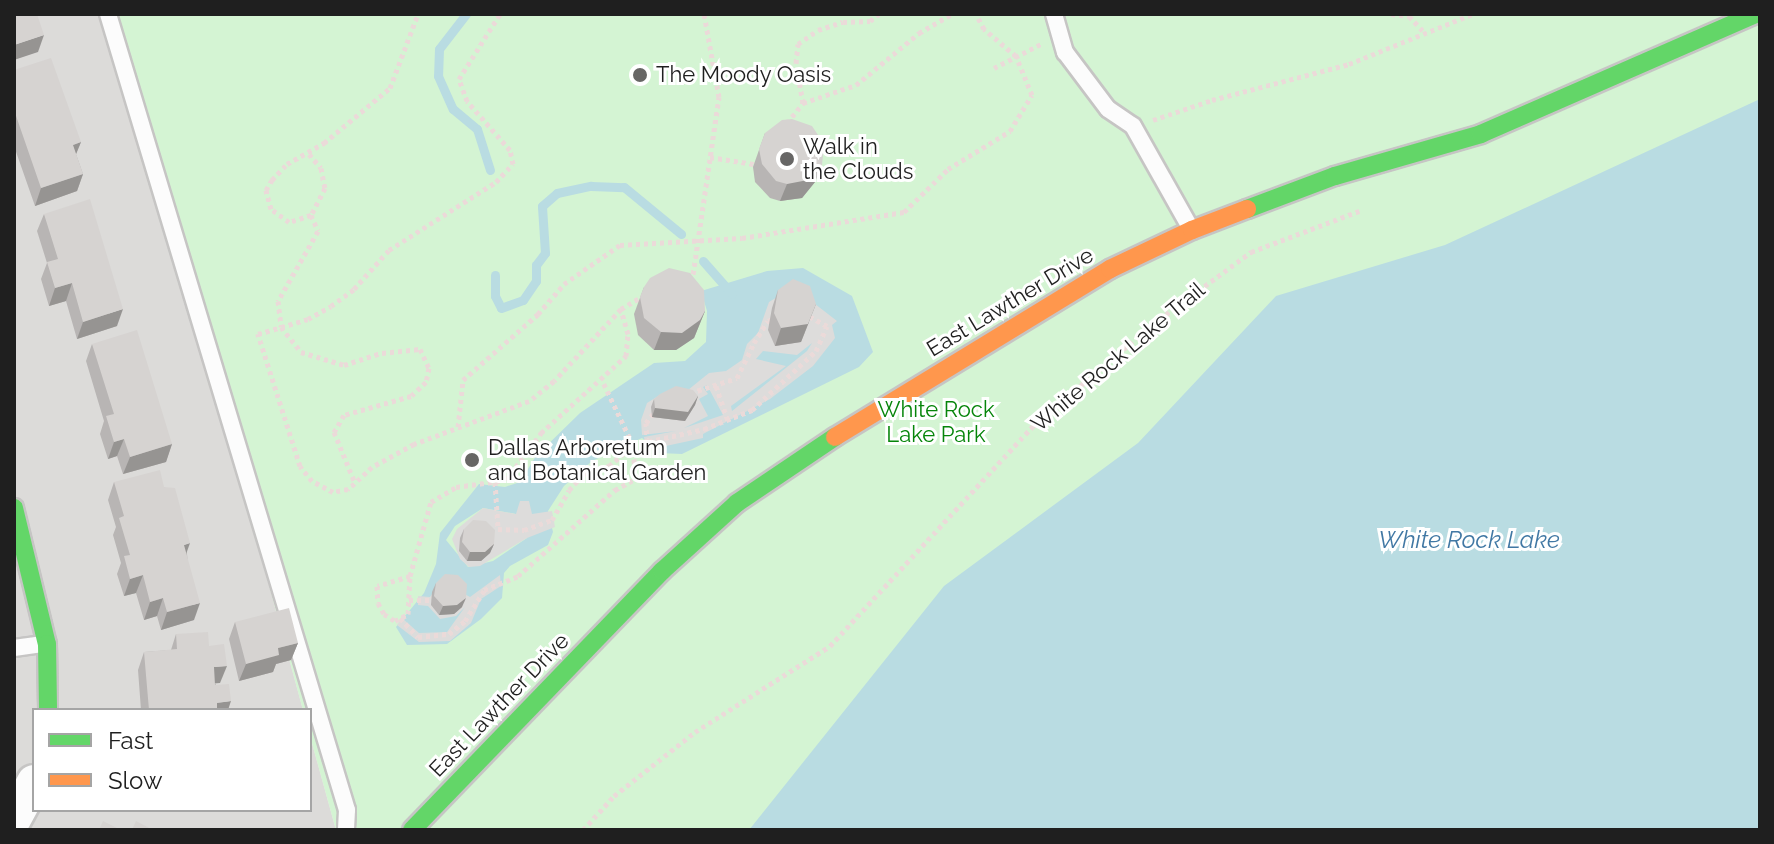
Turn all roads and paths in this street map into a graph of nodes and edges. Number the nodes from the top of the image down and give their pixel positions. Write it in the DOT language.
graph roads {
  1 [pos="108,14"];
  2 [pos="418,14"];
  3 [pos="500,14"];
  4 [pos="704,14"];
  5 [pos="879,14"];
  6 [pos="952,14"];
  7 [pos="976,14"];
  8 [pos="1054,14"];
  9 [pos="1391,14"];
  10 [pos="1473,14"];
  11 [pos="1756,14"];
  12 [pos="1425,33"];
  13 [pos="1061,37"];
  14 [pos="1016,56"];
  15 [pos="994,68"];
  16 [pos="803,103"];
  17 [pos="1133,126"];
  18 [pos="796,130"];
  19 [pos="309,154"];
  20 [pos="710,157"];
  21 [pos="770,162"];
  22 [pos="1372,206"];
  23 [pos="311,215"];
  24 [pos="1192,230"];
  25 [pos="689,295"];
  26 [pos="656,302"];
  27 [pos="621,309"];
  28 [pos="787,313"];
  29 [pos="800,315"];
  30 [pos="281,327"];
  31 [pos="602,380"];
  32 [pos="716,386"];
  33 [pos="680,397"];
  34 [pos="666,403"];
  35 [pos="728,420"];
  36 [pos="458,427"];
  37 [pos="647,442"];
  38 [pos="633,444"];
  39 [pos="495,482"];
  40 [pos="355,483"];
  41 [pos="14,508"];
  42 [pos="410,576"];
  43 [pos="409,600"];
  44 [pos="446,600"];
  45 [pos="400,618"];
  46 [pos="47,644"];
  47 [pos="14,648"];
  48 [pos="48,708"];
  49 [pos="32,786"];
  50 [pos="14,819"];
  51 [pos="346,830"];
  52 [pos="412,830"];
  53 [pos="583,830"];
  1 -- 51 [label="lane"];
  2 -- 19 [label="path"];
  3 -- 30 [label="path"];
  4 -- 20 [label="path, bridge"];
  5 -- 16 [label="path"];
  6 -- 16 [label="path"];
  7 -- 14 [label="path"];
  8 -- 13 [label="lane"];
  9 -- 12 [label="path"];
  10 -- 12 [label="path"];
  11 -- 24 [label="street, East Lawther Drive"];
  12 -- 17 [label="path"];
  13 -- 14 [label="path"];
  13 -- 17 [label="lane"];
  14 -- 15 [label="path"];
  14 -- 36 [label="path"];
  16 -- 18 [label="path"];
  17 -- 24 [label="lane"];
  19 -- 23 [label="path"];
  19 -- 23 [label="path"];
  20 -- 21 [label="path"];
  20 -- 25 [label="path, bridge"];
  22 -- 53 [label="path, White Rock Lake Trail"];
  23 -- 30 [label="path"];
  24 -- 52 [label="street, East Lawther Drive"];
  26 -- 27 [label="path"];
  27 -- 31 [label="path"];
  27 -- 36 [label="path"];
  28 -- 32 [label="path"];
  29 -- 35 [label="path"];
  30 -- 40 [label="path"];
  30 -- 40 [label="path"];
  31 -- 38 [label="path"];
  31 -- 39 [label="path"];
  32 -- 33 [label="path"];
  32 -- 35 [label="path"];
  34 -- 37 [label="path"];
  35 -- 37 [label="path"];
  36 -- 40 [label="path"];
  37 -- 38 [label="path"];
  38 -- 39 [label="path"];
  38 -- 45 [label="path"];
  39 -- 42 [label="path"];
  41 -- 46 [label="street"];
  42 -- 43 [label="path"];
  42 -- 45 [label="path"];
  43 -- 44 [label="path"];
  43 -- 45 [label="path"];
  46 -- 47 [label="lane"];
  46 -- 48 [label="street"];
  49 -- 50 [label="street"];
}
